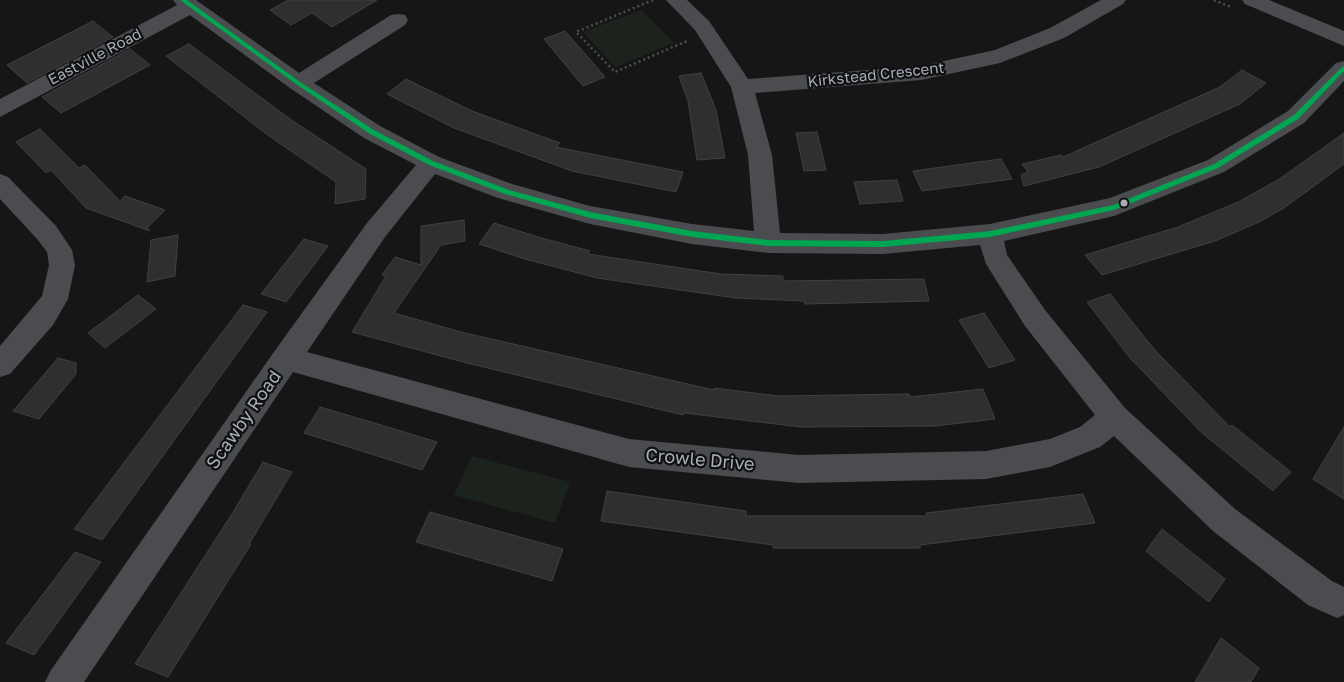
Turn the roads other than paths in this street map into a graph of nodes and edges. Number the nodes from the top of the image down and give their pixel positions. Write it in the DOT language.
graph roads {
  1 [pos="676,0"];
  2 [pos="1116,0"];
  3 [pos="1252,0"];
  4 [pos="187,3"];
  5 [pos="398,20"];
  6 [pos="1344,40"];
  7 [pos="1344,68"];
  8 [pos="298,83"];
  9 [pos="742,87"];
  10 [pos="0,109"];
  11 [pos="432,163"];
  12 [pos="0,182"];
  13 [pos="990,234"];
  14 [pos="768,243"];
  15 [pos="286,358"];
  16 [pos="0,365"];
  17 [pos="1115,417"];
  18 [pos="1342,608"];
  19 [pos="63,682"];
  1 -- 9 [label="street"];
  2 -- 9 [label="street, Kirkstead Crescent"];
  3 -- 6 [label="street"];
  4 -- 8 [label="street"];
  4 -- 10 [label="street, Eastville Road"];
  5 -- 8 [label="street"];
  7 -- 13 [label="street"];
  8 -- 11 [label="street"];
  9 -- 14 [label="street"];
  11 -- 14 [label="street"];
  11 -- 15 [label="street, Scawby Road"];
  12 -- 16 [label="street"];
  13 -- 14 [label="street"];
  13 -- 17 [label="street"];
  15 -- 17 [label="street, Crowle Drive"];
  15 -- 19 [label="street, Scawby Road"];
  17 -- 18 [label="street"];
}
